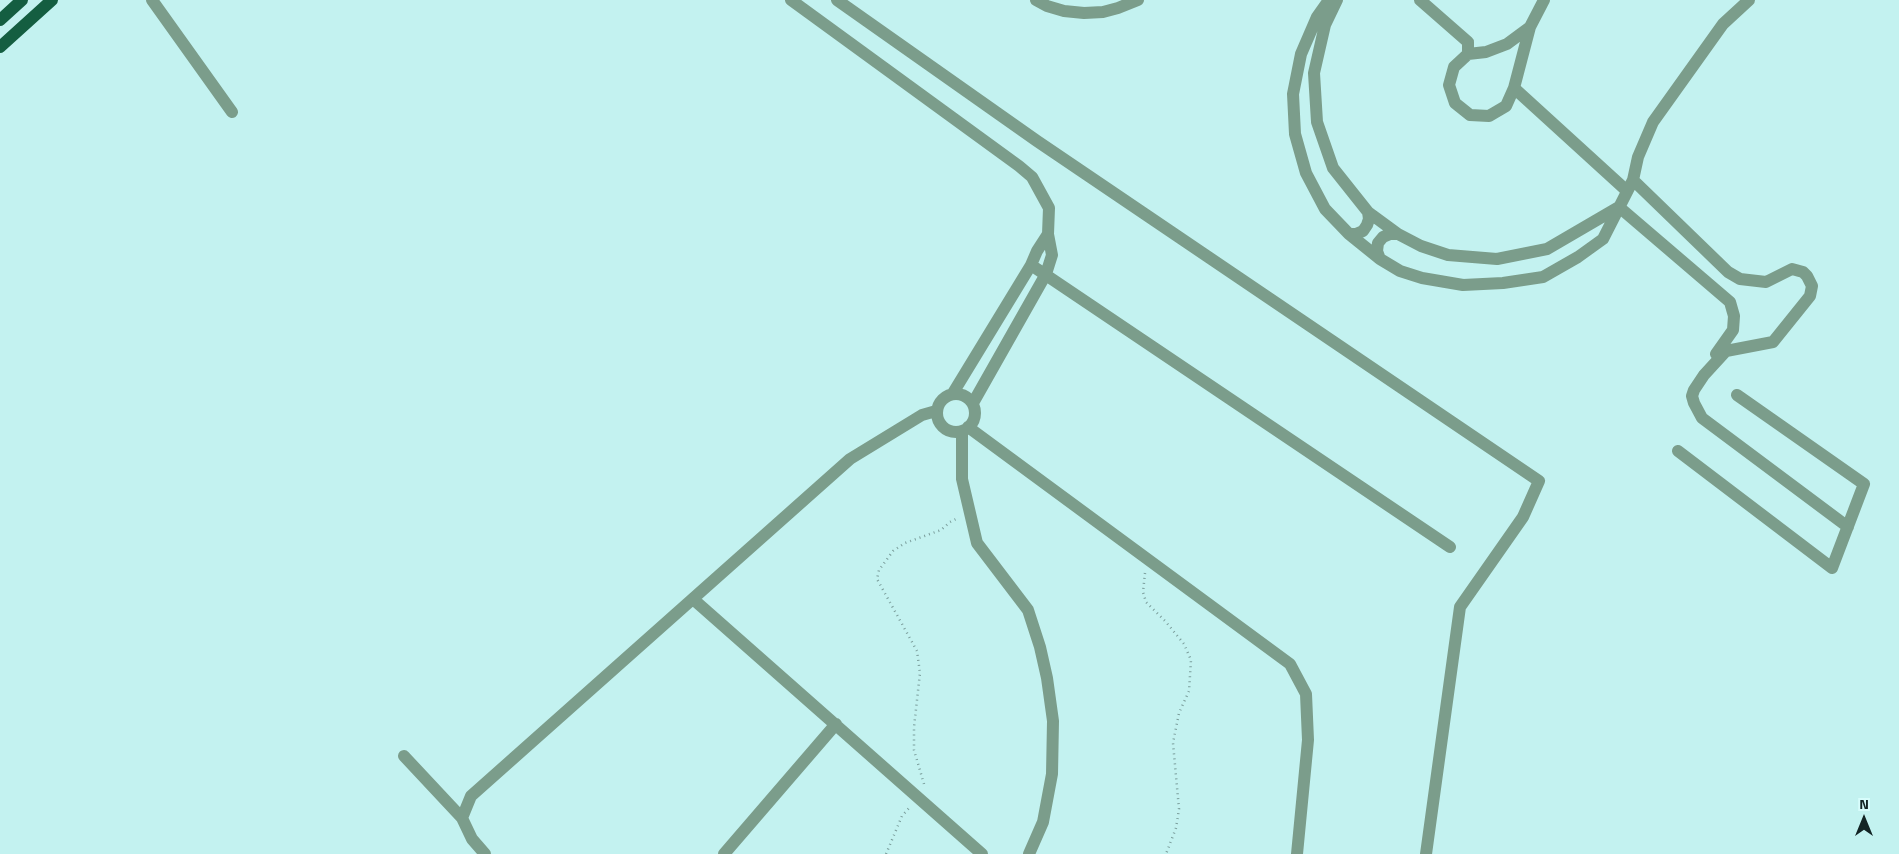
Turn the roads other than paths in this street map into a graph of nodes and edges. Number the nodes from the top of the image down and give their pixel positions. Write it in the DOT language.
graph roads {
  1 [pos="22,0"];
  2 [pos="52,0"];
  3 [pos="152,0"];
  4 [pos="791,0"];
  5 [pos="836,0"];
  6 [pos="1036,0"];
  7 [pos="1138,0"];
  8 [pos="1329,0"];
  9 [pos="1337,0"];
  10 [pos="1420,0"];
  11 [pos="1544,0"];
  12 [pos="1749,0"];
  13 [pos="0,20"];
  14 [pos="1530,26"];
  15 [pos="0,47"];
  16 [pos="1468,54"];
  17 [pos="1514,88"];
  18 [pos="232,112"];
  19 [pos="1630,185"];
  20 [pos="1619,207"];
  21 [pos="1368,212"];
  22 [pos="1048,234"];
  23 [pos="1349,234"];
  24 [pos="1398,234"];
  25 [pos="1380,259"];
  26 [pos="1031,265"];
  27 [pos="1046,274"];
  28 [pos="953,393"];
  29 [pos="1737,395"];
  30 [pos="973,403"];
  31 [pos="936,411"];
  32 [pos="1702,418"];
  33 [pos="965,429"];
  34 [pos="1678,451"];
  35 [pos="1848,527"];
  36 [pos="1450,547"];
  37 [pos="693,599"];
  38 [pos="836,724"];
  39 [pos="404,756"];
  40 [pos="462,818"];
  41 [pos="485,854"];
  42 [pos="724,854"];
  43 [pos="982,854"];
  44 [pos="1029,854"];
  45 [pos="1297,854"];
  46 [pos="1426,854"];
  1 -- 13 [label="main road"];
  2 -- 15 [label="main road"];
  3 -- 18 [label="street"];
  4 -- 22 [label="street"];
  5 -- 46 [label="street"];
  6 -- 7 [label="street"];
  8 -- 23 [label="street"];
  9 -- 21 [label="street"];
  10 -- 16 [label="street"];
  11 -- 14 [label="street"];
  12 -- 19 [label="street"];
  14 -- 16 [label="street"];
  14 -- 17 [label="street"];
  16 -- 17 [label="street"];
  17 -- 19 [label="street"];
  19 -- 20 [label="street"];
  19 -- 32 [label="street"];
  20 -- 24 [label="street"];
  20 -- 25 [label="street"];
  20 -- 32 [label="street"];
  21 -- 23 [label="street"];
  21 -- 24 [label="street"];
  22 -- 26 [label="street"];
  22 -- 27 [label="street"];
  23 -- 25 [label="street"];
  24 -- 25 [label="street"];
  26 -- 27 [label="street"];
  26 -- 28 [label="street"];
  27 -- 30 [label="street"];
  27 -- 36 [label="street"];
  28 -- 30 [label="street"];
  28 -- 31 [label="street"];
  29 -- 35 [label="street"];
  30 -- 33 [label="street"];
  31 -- 33 [label="street"];
  31 -- 37 [label="street"];
  32 -- 35 [label="street"];
  33 -- 44 [label="street"];
  33 -- 45 [label="street"];
  34 -- 35 [label="street"];
  37 -- 38 [label="street"];
  37 -- 40 [label="street"];
  38 -- 42 [label="street"];
  38 -- 43 [label="street"];
  39 -- 40 [label="street"];
  40 -- 41 [label="street"];
}
